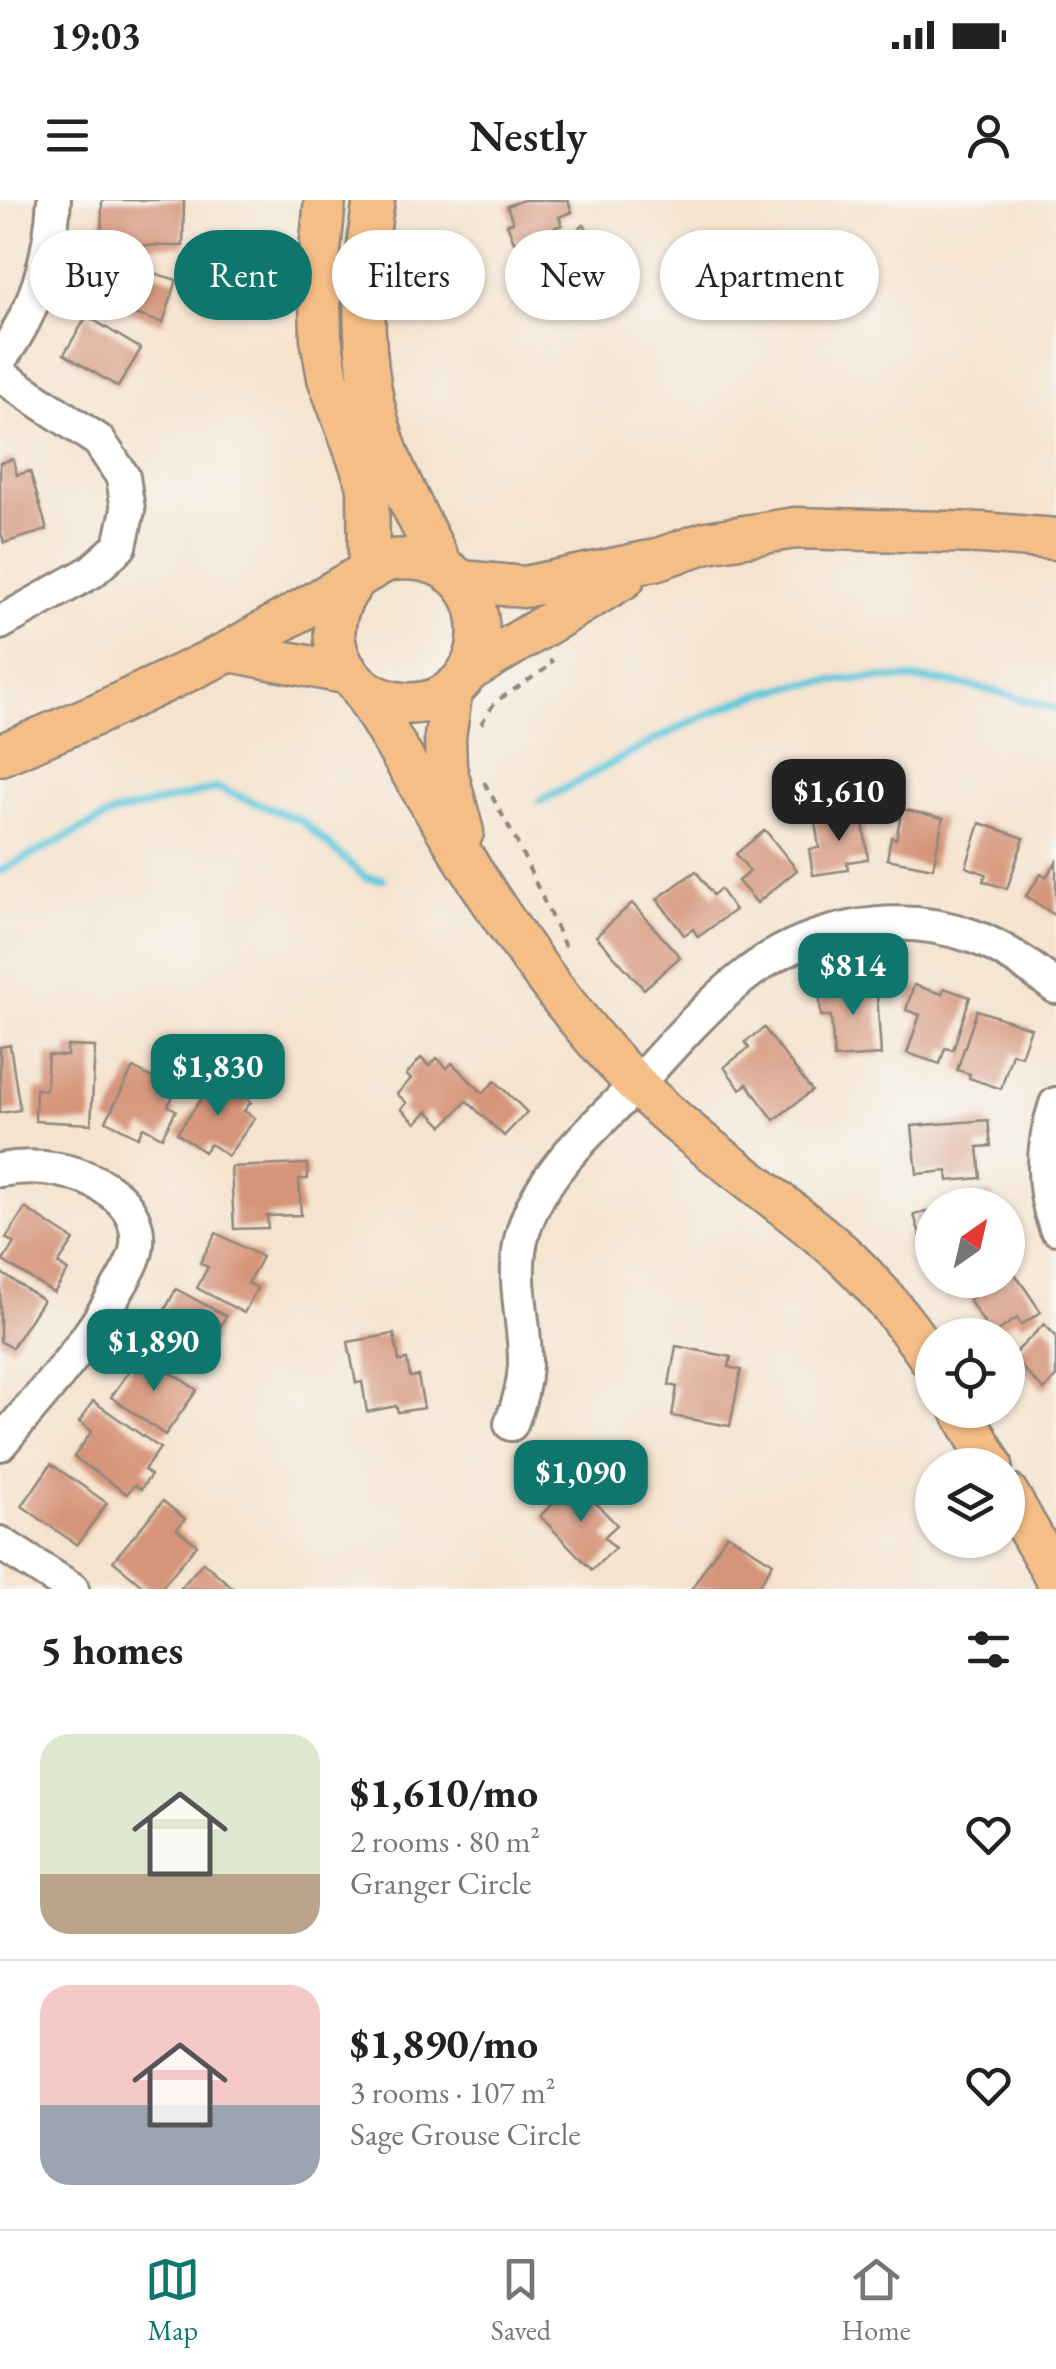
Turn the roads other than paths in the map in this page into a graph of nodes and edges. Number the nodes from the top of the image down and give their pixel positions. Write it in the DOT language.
graph roads {
  1 [pos="54,200"];
  2 [pos="324,200"];
  3 [pos="374,200"];
  4 [pos="0,359"];
  5 [pos="0,375"];
  6 [pos="1056,539"];
  7 [pos="655,560"];
  8 [pos="452,574"];
  9 [pos="361,575"];
  10 [pos="0,623"];
  11 [pos="230,651"];
  12 [pos="354,680"];
  13 [pos="460,680"];
  14 [pos="0,755"];
  15 [pos="474,874"];
  16 [pos="1056,987"];
  17 [pos="636,1084"];
  18 [pos="1056,1104"];
  19 [pos="0,1170"];
  20 [pos="1056,1228"];
  21 [pos="915,1336"];
  22 [pos="511,1424"];
  23 [pos="0,1444"];
  24 [pos="1025,1524"];
  25 [pos="0,1544"];
  26 [pos="1056,1578"];
  27 [pos="72,1589"];
  1 -- 4 [label="street"];
  2 -- 9 [label="main road"];
  3 -- 8 [label="main road"];
  5 -- 10 [label="street"];
  6 -- 7 [label="main road"];
  7 -- 8 [label="main road"];
  7 -- 13 [label="main road"];
  8 -- 9 [label="main road"];
  8 -- 13 [label="main road"];
  9 -- 11 [label="main road"];
  9 -- 12 [label="main road"];
  11 -- 12 [label="main road"];
  11 -- 14 [label="main road"];
  12 -- 13 [label="main road"];
  12 -- 15 [label="main road"];
  13 -- 15 [label="main road"];
  15 -- 17 [label="main road"];
  16 -- 17 [label="street"];
  17 -- 21 [label="main road"];
  17 -- 22 [label="street"];
  18 -- 20 [label="street"];
  19 -- 23 [label="street"];
  24 -- 26 [label="main road"];
  25 -- 27 [label="street"];
}
